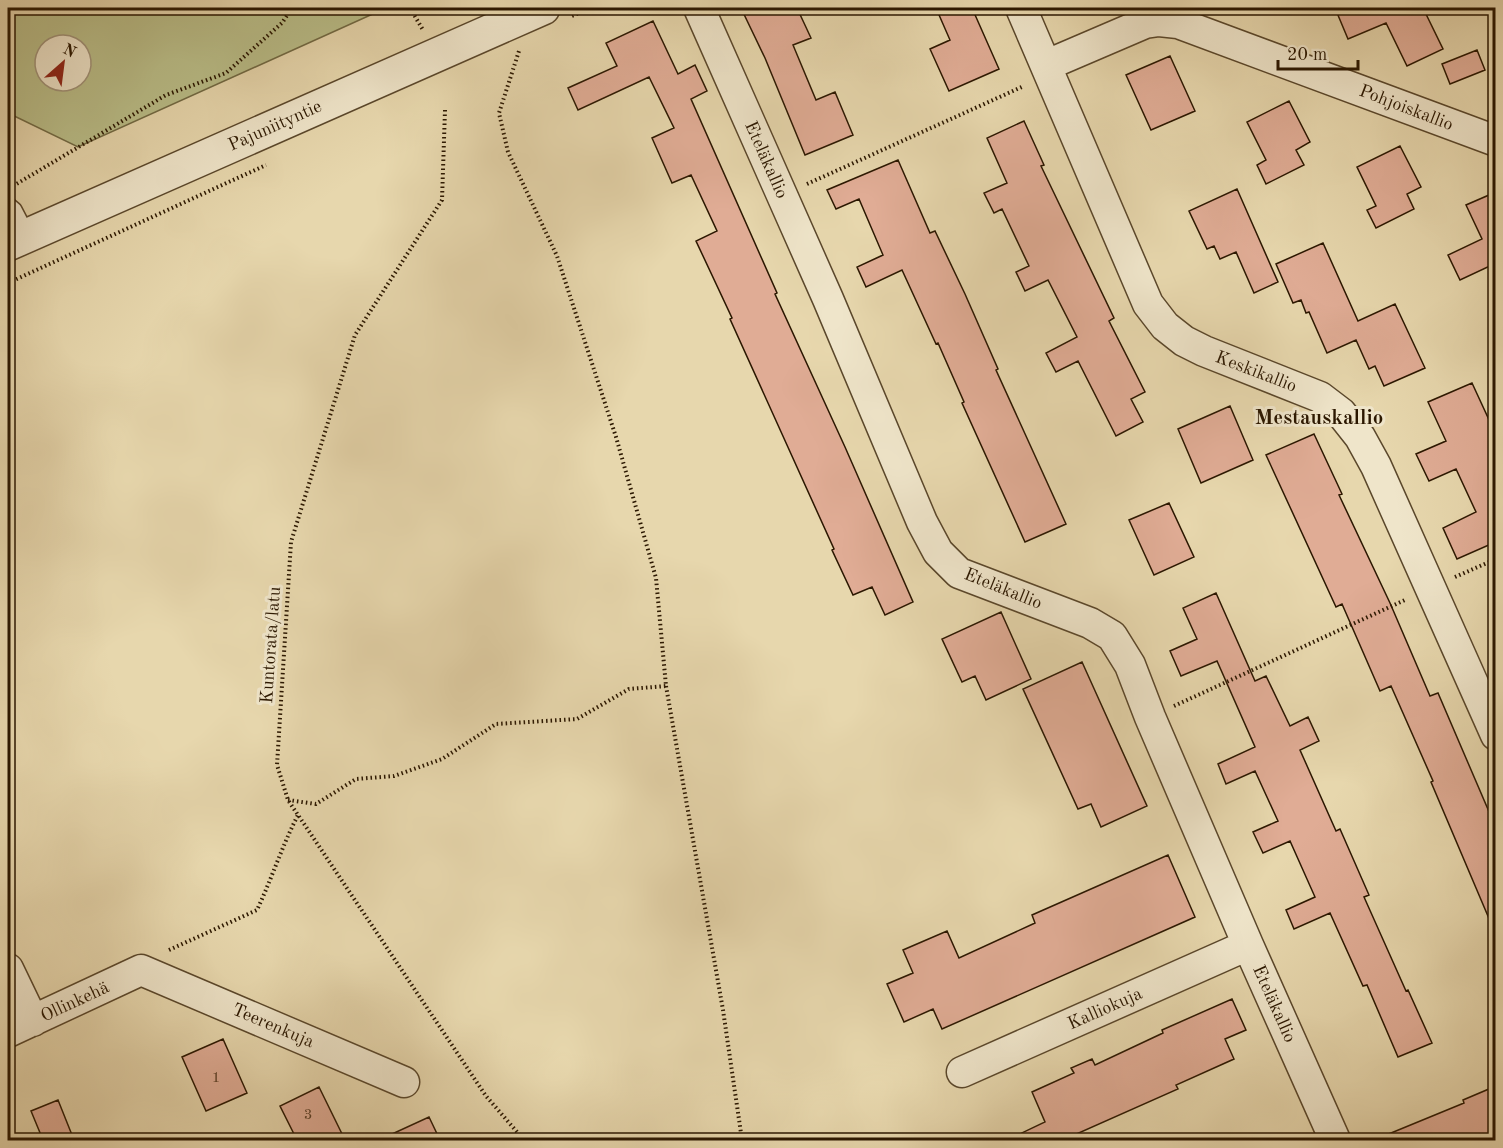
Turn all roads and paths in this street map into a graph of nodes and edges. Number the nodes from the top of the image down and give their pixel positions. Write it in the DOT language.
graph roads {
  1 [pos="292,8"];
  2 [pos="410,8"];
  3 [pos="543,8"];
  4 [pos="699,8"];
  5 [pos="1022,8"];
  6 [pos="423,30"];
  7 [pos="521,47"];
  8 [pos="1049,69"];
  9 [pos="445,110"];
  10 [pos="1496,141"];
  11 [pos="8,189"];
  12 [pos="782,195"];
  13 [pos="8,205"];
  14 [pos="17,239"];
  15 [pos="1496,559"];
  16 [pos="1430,588"];
  17 [pos="666,686"];
  18 [pos="1150,717"];
  19 [pos="1496,735"];
  20 [pos="288,800"];
  21 [pos="298,815"];
  22 [pos="1248,945"];
  23 [pos="8,969"];
  24 [pos="141,970"];
  25 [pos="20,1027"];
  26 [pos="962,1072"];
  27 [pos="404,1082"];
  28 [pos="524,1140"];
  29 [pos="742,1140"];
  30 [pos="1335,1140"];
  1 -- 11 [label="path"];
  2 -- 6 [label="path"];
  3 -- 14 [label="street, Pajuniityntie"];
  4 -- 12 [label="street, Eteläkallio"];
  5 -- 8 [label="street, Keskikallio"];
  7 -- 17 [label="path"];
  8 -- 10 [label="street, Pohjoiskallio"];
  8 -- 12 [label="path"];
  8 -- 16 [label="street, Keskikallio"];
  9 -- 20 [label="path, Kuntorata/latu"];
  12 -- 18 [label="street, Eteläkallio"];
  13 -- 14 [label="lane"];
  15 -- 16 [label="path"];
  16 -- 18 [label="path"];
  16 -- 19 [label="street, Keskikallio"];
  17 -- 20 [label="path"];
  17 -- 29 [label="path"];
  18 -- 22 [label="street, Eteläkallio"];
  20 -- 21 [label="path, Kuntorata/latu"];
  21 -- 24 [label="path"];
  21 -- 28 [label="path, Kuntorata/latu"];
  22 -- 26 [label="street, Kalliokuja"];
  22 -- 30 [label="street, Eteläkallio"];
  23 -- 25 [label="street"];
  24 -- 25 [label="street, Ollinkehä"];
  24 -- 27 [label="street, Teerenkuja"];
}
